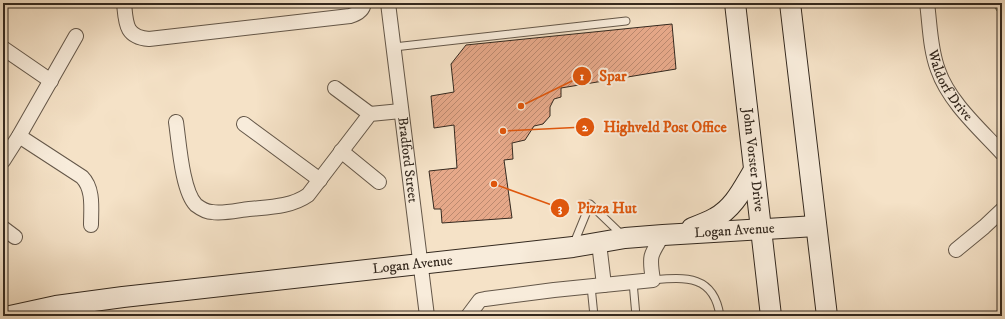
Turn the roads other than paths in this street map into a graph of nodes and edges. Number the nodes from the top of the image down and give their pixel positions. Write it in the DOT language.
graph roads {
  1 [pos="124,3"];
  2 [pos="364,3"];
  3 [pos="388,3"];
  4 [pos="734,3"];
  5 [pos="790,3"];
  6 [pos="927,3"];
  7 [pos="626,21"];
  8 [pos="76,36"];
  9 [pos="394,47"];
  10 [pos="3,48"];
  11 [pos="51,81"];
  12 [pos="336,88"];
  13 [pos="401,111"];
  14 [pos="370,114"];
  15 [pos="176,122"];
  16 [pos="244,124"];
  17 [pos="19,136"];
  18 [pos="341,151"];
  19 [pos="1002,153"];
  20 [pos="3,160"];
  21 [pos="754,170"];
  22 [pos="320,180"];
  23 [pos="379,182"];
  24 [pos="1002,210"];
  25 [pos="91,225"];
  26 [pos="816,226"];
  27 [pos="3,228"];
  28 [pos="762,229"];
  29 [pos="671,234"];
  30 [pos="15,237"];
  31 [pos="625,238"];
  32 [pos="599,243"];
  33 [pos="573,247"];
  34 [pos="956,250"];
  35 [pos="421,264"];
  36 [pos="653,280"];
  37 [pos="633,282"];
  38 [pos="598,286"];
  39 [pos="10,316"];
  40 [pos="427,316"];
  41 [pos="468,316"];
  42 [pos="594,316"];
  43 [pos="636,316"];
  44 [pos="720,316"];
  45 [pos="771,316"];
  46 [pos="827,316"];
  1 -- 2 [label="street"];
  3 -- 9 [label="street, Bradford Street"];
  4 -- 21 [label="street, John Vorster Drive"];
  5 -- 26 [label="street"];
  6 -- 19 [label="street, Waldorf Drive"];
  7 -- 9 [label="lane"];
  8 -- 11 [label="street"];
  9 -- 13 [label="street, Bradford Street"];
  10 -- 11 [label="street"];
  11 -- 17 [label="street"];
  12 -- 14 [label="street"];
  13 -- 14 [label="street"];
  13 -- 35 [label="street, Bradford Street"];
  14 -- 18 [label="street"];
  15 -- 22 [label="street"];
  16 -- 22 [label="street"];
  17 -- 20 [label="street"];
  17 -- 25 [label="street"];
  18 -- 22 [label="street"];
  18 -- 23 [label="street"];
  21 -- 28 [label="street, John Vorster Drive"];
  21 -- 29 [label="street"];
  24 -- 34 [label="street"];
  26 -- 28 [label="street, Logan Avenue"];
  26 -- 46 [label="street"];
  27 -- 30 [label="street"];
  28 -- 29 [label="street, Logan Avenue"];
  28 -- 45 [label="street, John Vorster Drive"];
  29 -- 31 [label="street, Logan Avenue"];
  29 -- 36 [label="street"];
  31 -- 32 [label="street, Logan Avenue"];
  31 -- 33 [label="lane"];
  32 -- 33 [label="street, Logan Avenue"];
  32 -- 38 [label="street"];
  33 -- 35 [label="street, Logan Avenue"];
  35 -- 39 [label="street, Logan Avenue"];
  35 -- 40 [label="street, Bradford Street"];
  36 -- 37 [label="street"];
  36 -- 44 [label="lane"];
  37 -- 38 [label="street"];
  37 -- 43 [label="lane"];
  38 -- 41 [label="street"];
  38 -- 42 [label="lane"];
}
